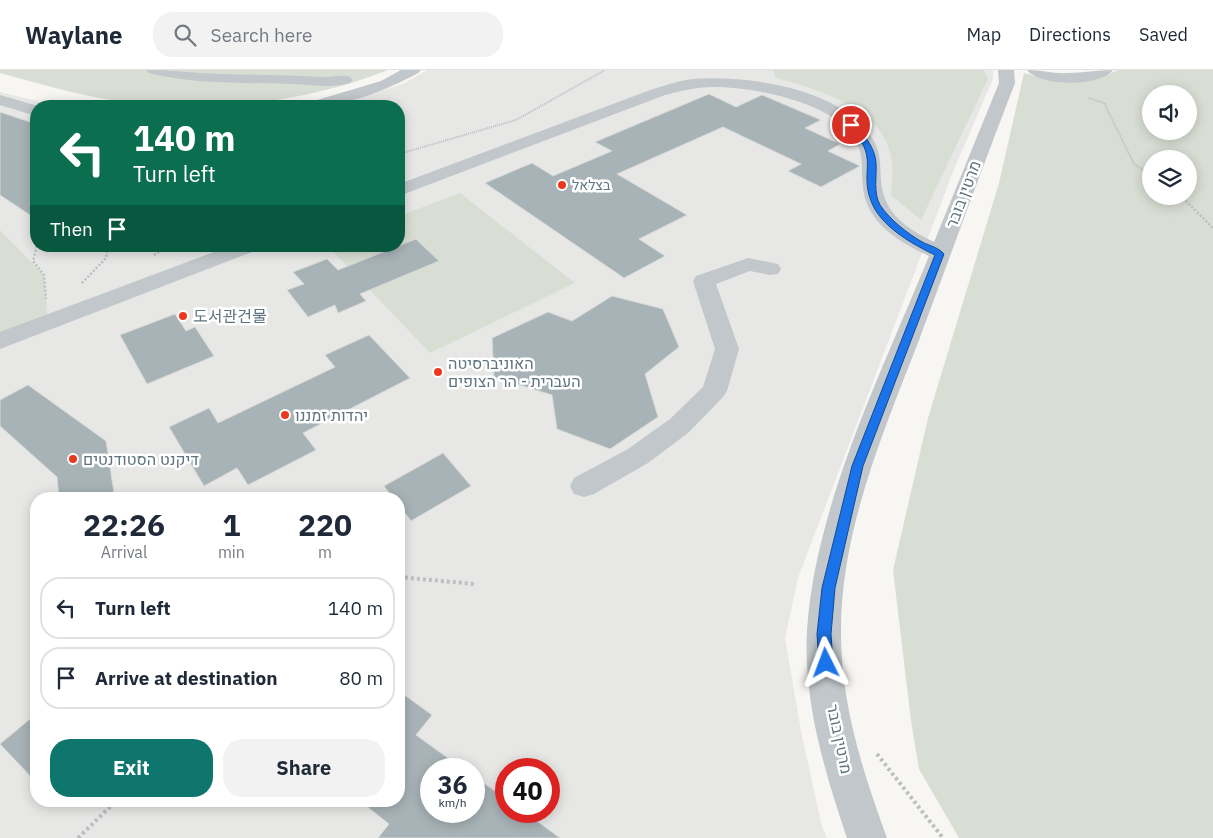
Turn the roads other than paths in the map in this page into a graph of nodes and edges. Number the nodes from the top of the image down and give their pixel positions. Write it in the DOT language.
graph roads {
  1 [pos="154,70"];
  2 [pos="413,70"];
  3 [pos="1006,70"];
  4 [pos="1035,70"];
  5 [pos="1105,70"];
  6 [pos="345,80"];
  7 [pos="0,100"];
  8 [pos="333,100"];
  9 [pos="30,108"];
  10 [pos="405,188"];
  11 [pos="234,252"];
  12 [pos="940,254"];
  13 [pos="770,269"];
  14 [pos="0,340"];
  15 [pos="584,486"];
  16 [pos="867,838"];
  1 -- 6 [label="street"];
  2 -- 8 [label="street"];
  3 -- 12 [label="street, מרטין בובר"];
  4 -- 5 [label="street"];
  7 -- 9 [label="street"];
  10 -- 12 [label="street"];
  11 -- 14 [label="street"];
  12 -- 16 [label="street, מרטין בובר"];
  13 -- 15 [label="street"];
}
